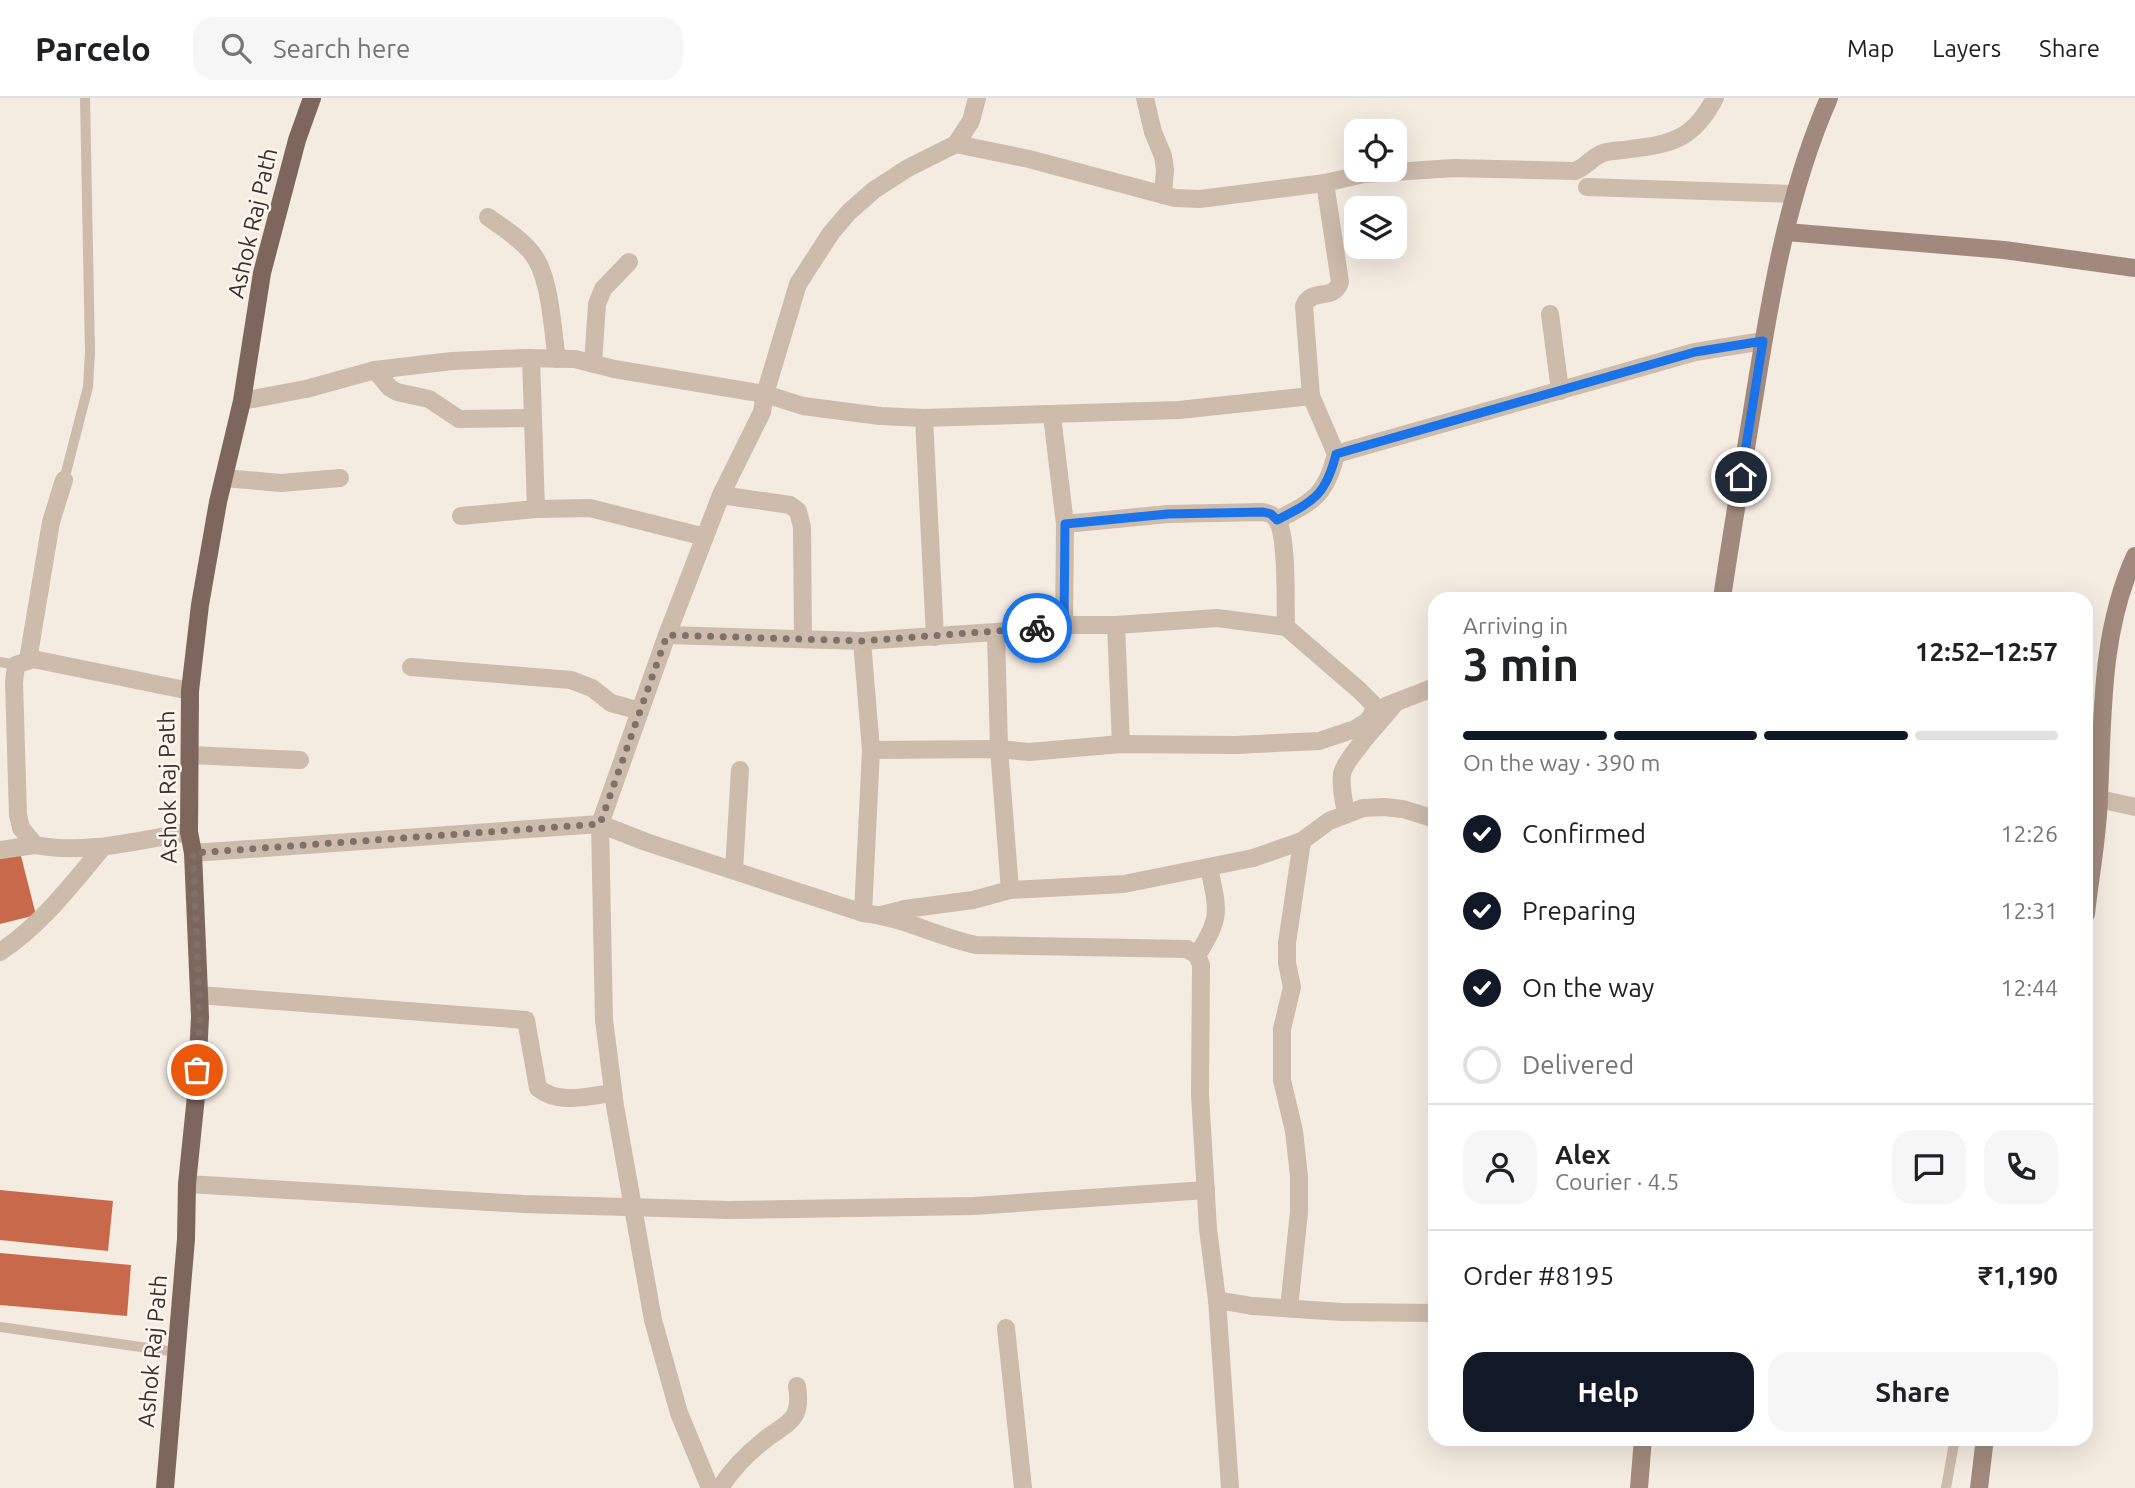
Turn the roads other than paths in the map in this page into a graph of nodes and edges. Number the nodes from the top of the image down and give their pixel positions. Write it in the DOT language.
graph roads {
  1 [pos="85,98"];
  2 [pos="312,98"];
  3 [pos="977,98"];
  4 [pos="1145,98"];
  5 [pos="1715,98"];
  6 [pos="1829,98"];
  7 [pos="956,144"];
  8 [pos="1325,183"];
  9 [pos="1587,187"];
  10 [pos="1794,194"];
  11 [pos="1163,195"];
  12 [pos="488,217"];
  13 [pos="1786,232"];
  14 [pos="629,262"];
  15 [pos="2135,268"];
  16 [pos="1550,314"];
  17 [pos="1763,341"];
  18 [pos="531,358"];
  19 [pos="557,359"];
  20 [pos="593,363"];
  21 [pos="375,370"];
  22 [pos="1560,391"];
  23 [pos="765,394"];
  24 [pos="1311,396"];
  25 [pos="242,401"];
  26 [pos="1052,416"];
  27 [pos="533,418"];
  28 [pos="924,418"];
  29 [pos="1336,454"];
  30 [pos="224,478"];
  31 [pos="340,478"];
  32 [pos="64,480"];
  33 [pos="721,495"];
  34 [pos="536,509"];
  35 [pos="461,516"];
  36 [pos="1277,520"];
  37 [pos="1065,524"];
  38 [pos="705,537"];
  39 [pos="2135,556"];
  40 [pos="1723,592"];
  41 [pos="1064,625"];
  42 [pos="1116,625"];
  43 [pos="1286,627"];
  44 [pos="996,632"];
  45 [pos="667,635"];
  46 [pos="935,637"];
  47 [pos="803,639"];
  48 [pos="862,641"];
  49 [pos="15,662"];
  50 [pos="411,667"];
  51 [pos="1428,690"];
  52 [pos="190,691"];
  53 [pos="1396,702"];
  54 [pos="640,711"];
  55 [pos="1374,711"];
  56 [pos="1121,744"];
  57 [pos="999,749"];
  58 [pos="871,750"];
  59 [pos="190,755"];
  60 [pos="300,760"];
  61 [pos="740,771"];
  62 [pos="2099,799"];
  63 [pos="2135,807"];
  64 [pos="1346,814"];
  65 [pos="1428,817"];
  66 [pos="600,824"];
  67 [pos="2093,825"];
  68 [pos="189,832"];
  69 [pos="1302,841"];
  70 [pos="34,845"];
  71 [pos="103,847"];
  72 [pos="0,850"];
  73 [pos="193,853"];
  74 [pos="1209,868"];
  75 [pos="734,870"];
  76 [pos="1010,890"];
  77 [pos="863,913"];
  78 [pos="881,915"];
  79 [pos="0,952"];
  80 [pos="1197,955"];
  81 [pos="199,995"];
  82 [pos="613,1093"];
  83 [pos="187,1184"];
  84 [pos="1206,1190"];
  85 [pos="634,1207"];
  86 [pos="1217,1300"];
  87 [pos="1289,1308"];
  88 [pos="1428,1312"];
  89 [pos="0,1327"];
  90 [pos="1006,1328"];
  91 [pos="176,1352"];
  92 [pos="797,1386"];
  93 [pos="1642,1446"];
  94 [pos="1954,1446"];
  95 [pos="1984,1446"];
  96 [pos="165,1488"];
  97 [pos="710,1488"];
  98 [pos="720,1488"];
  99 [pos="1023,1488"];
  100 [pos="1230,1488"];
  101 [pos="1639,1488"];
  102 [pos="1946,1488"];
  103 [pos="1979,1488"];
  1 -- 32 [label="lane"];
  2 -- 25 [label="main road, Ashok Raj Path"];
  3 -- 7 [label="street"];
  4 -- 11 [label="street"];
  5 -- 8 [label="street"];
  6 -- 10 [label="street"];
  7 -- 11 [label="street"];
  7 -- 23 [label="street"];
  8 -- 11 [label="street"];
  8 -- 24 [label="street"];
  9 -- 10 [label="street"];
  10 -- 13 [label="street"];
  12 -- 19 [label="street"];
  13 -- 15 [label="street"];
  13 -- 17 [label="street"];
  14 -- 20 [label="street"];
  16 -- 22 [label="street"];
  17 -- 22 [label="street"];
  17 -- 40 [label="street"];
  18 -- 19 [label="street"];
  18 -- 21 [label="street"];
  18 -- 27 [label="street"];
  19 -- 20 [label="street"];
  20 -- 23 [label="street"];
  21 -- 25 [label="street"];
  21 -- 27 [label="street"];
  22 -- 29 [label="street"];
  23 -- 28 [label="street"];
  23 -- 33 [label="street"];
  24 -- 26 [label="street"];
  24 -- 29 [label="street"];
  25 -- 30 [label="main road, Ashok Raj Path"];
  26 -- 28 [label="street"];
  26 -- 37 [label="street"];
  27 -- 34 [label="street"];
  28 -- 46 [label="street"];
  29 -- 36 [label="street"];
  30 -- 31 [label="street"];
  30 -- 52 [label="main road, Ashok Raj Path"];
  32 -- 49 [label="street"];
  33 -- 38 [label="street"];
  33 -- 47 [label="street"];
  34 -- 35 [label="street"];
  34 -- 38 [label="street"];
  36 -- 37 [label="street"];
  36 -- 43 [label="street"];
  37 -- 41 [label="street"];
  38 -- 45 [label="street"];
  39 -- 62 [label="street"];
  41 -- 42 [label="street"];
  41 -- 44 [label="street"];
  42 -- 43 [label="street"];
  42 -- 56 [label="street"];
  43 -- 55 [label="street"];
  44 -- 46 [label="street"];
  44 -- 57 [label="street"];
  45 -- 47 [label="street"];
  45 -- 54 [label="street"];
  46 -- 48 [label="street"];
  47 -- 48 [label="street"];
  48 -- 58 [label="street"];
  49 -- 52 [label="street"];
  49 -- 70 [label="street"];
  50 -- 54 [label="street"];
  51 -- 53 [label="street"];
  52 -- 59 [label="main road, Ashok Raj Path"];
  53 -- 55 [label="street"];
  53 -- 64 [label="street"];
  54 -- 66 [label="street"];
  55 -- 56 [label="street"];
  56 -- 57 [label="street"];
  57 -- 58 [label="street"];
  57 -- 76 [label="street"];
  58 -- 77 [label="street"];
  59 -- 60 [label="street"];
  59 -- 68 [label="main road, Ashok Raj Path"];
  61 -- 75 [label="street"];
  62 -- 63 [label="street"];
  62 -- 67 [label="street"];
  64 -- 65 [label="street"];
  64 -- 69 [label="street"];
  66 -- 73 [label="street"];
  66 -- 75 [label="street"];
  66 -- 82 [label="street"];
  68 -- 71 [label="street"];
  68 -- 73 [label="main road, Ashok Raj Path"];
  69 -- 74 [label="street"];
  69 -- 87 [label="street"];
  70 -- 71 [label="street"];
  70 -- 72 [label="street"];
  71 -- 79 [label="street"];
  73 -- 81 [label="main road, Ashok Raj Path"];
  74 -- 76 [label="street"];
  74 -- 80 [label="street"];
  75 -- 77 [label="street"];
  76 -- 78 [label="street"];
  77 -- 78 [label="street"];
  78 -- 80 [label="street"];
  80 -- 84 [label="street"];
  81 -- 82 [label="street"];
  81 -- 83 [label="main road, Ashok Raj Path"];
  82 -- 85 [label="street"];
  83 -- 85 [label="street"];
  83 -- 91 [label="main road, Ashok Raj Path"];
  84 -- 85 [label="street"];
  84 -- 86 [label="street"];
  85 -- 97 [label="street"];
  86 -- 87 [label="street"];
  86 -- 100 [label="street"];
  87 -- 88 [label="street"];
  89 -- 91 [label="lane"];
  90 -- 99 [label="street"];
  91 -- 96 [label="main road, Ashok Raj Path"];
  92 -- 98 [label="street"];
  93 -- 101 [label="street"];
  94 -- 102 [label="lane"];
  95 -- 103 [label="street"];
}
